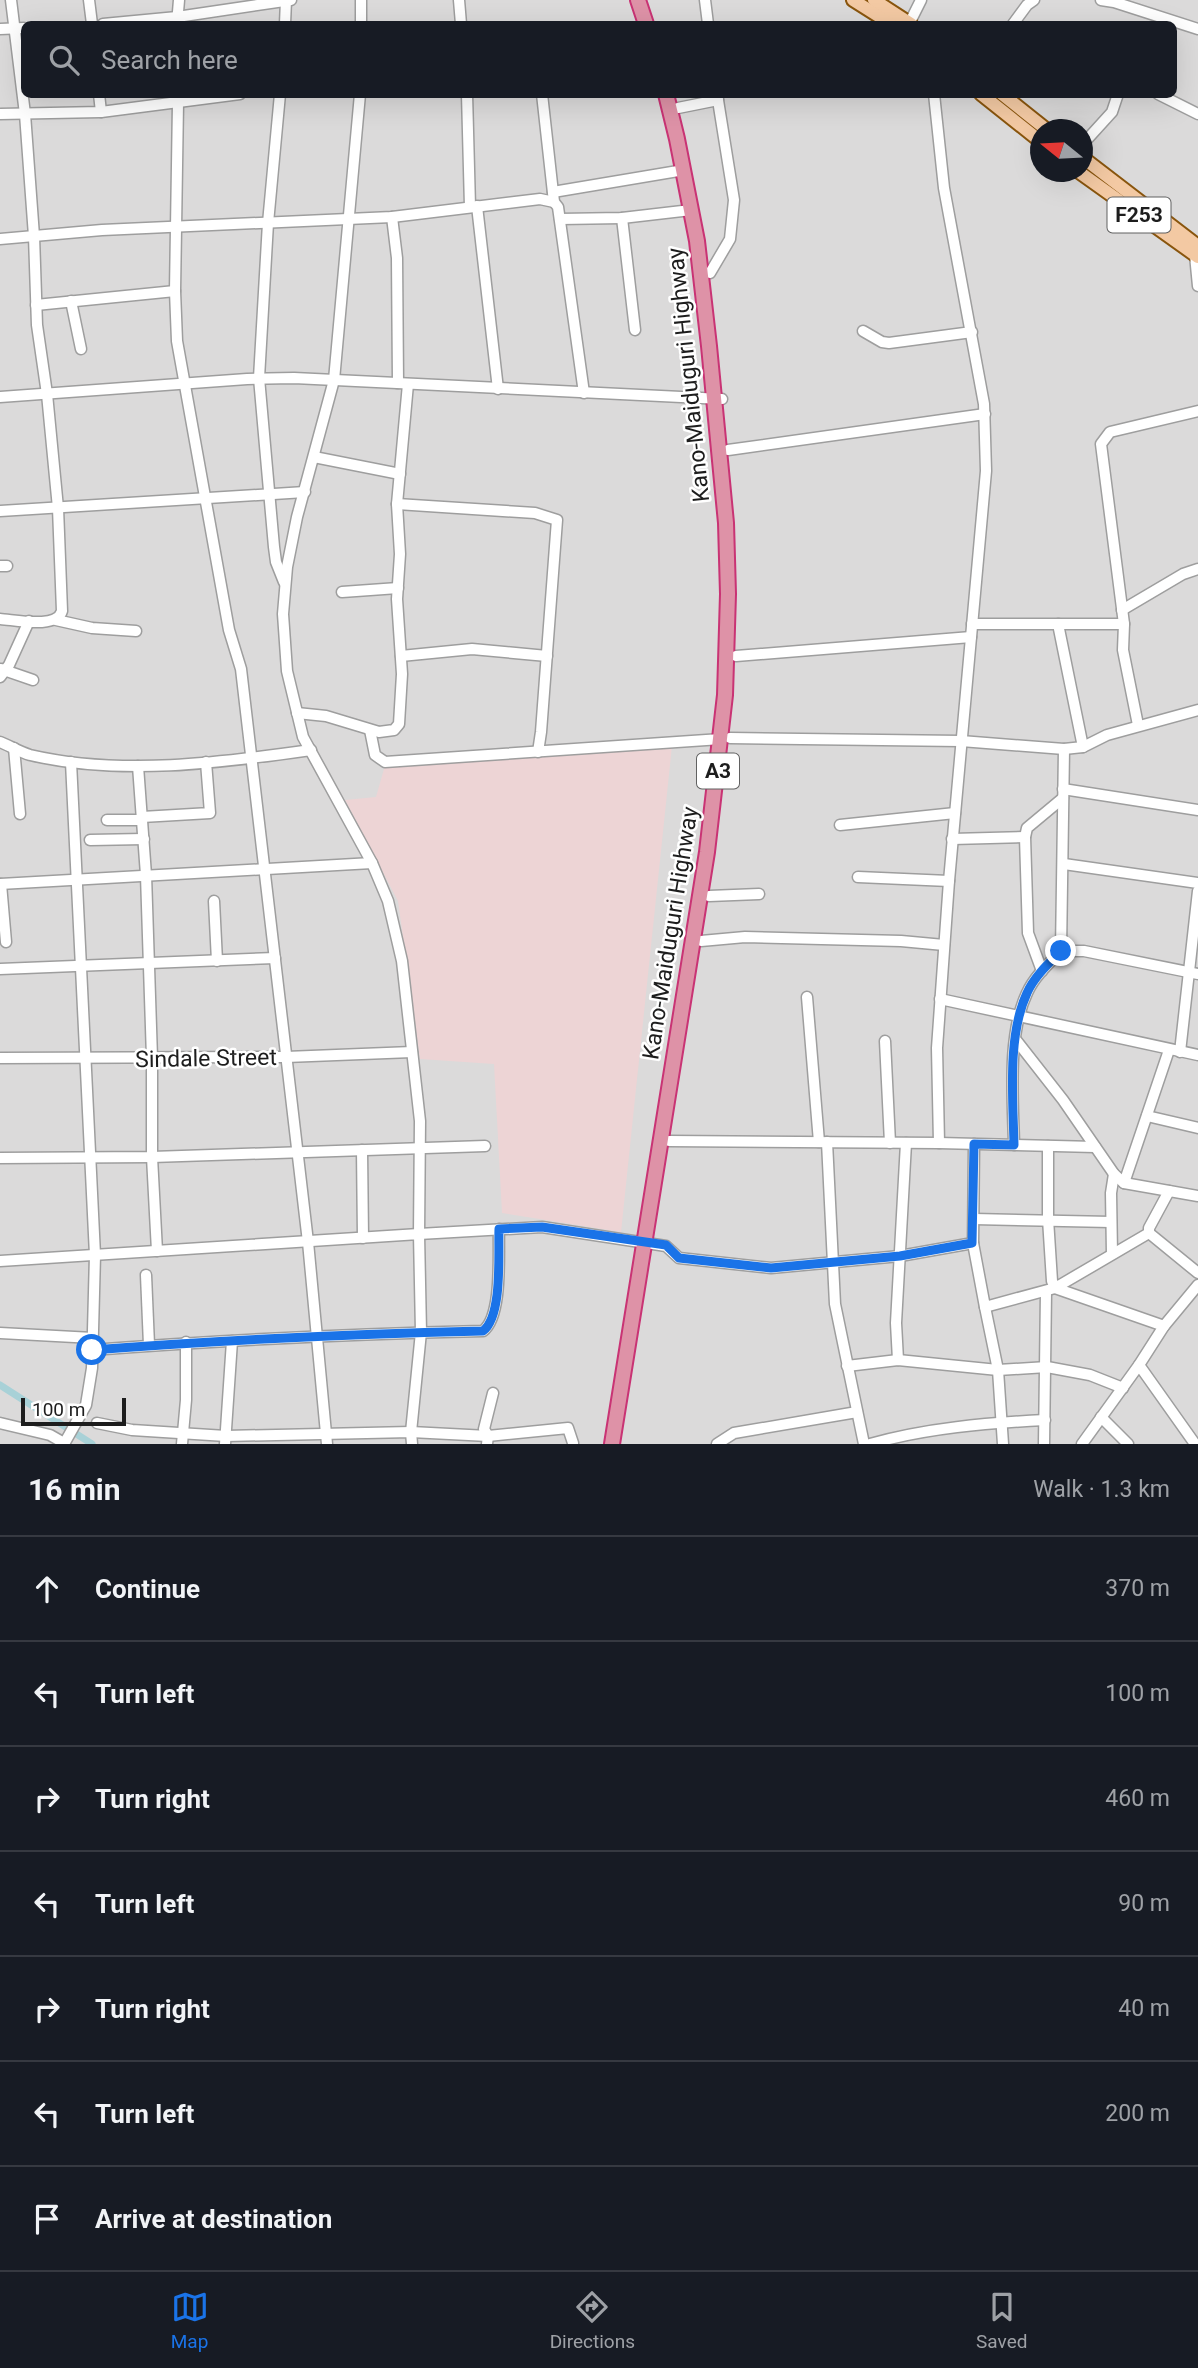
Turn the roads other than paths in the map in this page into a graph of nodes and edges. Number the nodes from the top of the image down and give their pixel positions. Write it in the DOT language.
graph roads {
  1 [pos="11,0"];
  2 [pos="89,0"];
  3 [pos="179,0"];
  4 [pos="288,0"];
  5 [pos="361,0"];
  6 [pos="459,0"];
  7 [pos="638,0"];
  8 [pos="648,0"];
  9 [pos="705,0"];
  10 [pos="853,0"];
  11 [pos="874,0"];
  12 [pos="921,0"];
  13 [pos="1034,0"];
  14 [pos="1101,0"];
  15 [pos="1152,14"];
  16 [pos="92,21"];
  17 [pos="177,21"];
  18 [pos="285,21"];
  19 [pos="361,21"];
  20 [pos="461,21"];
  21 [pos="645,21"];
  22 [pos="654,21"];
  23 [pos="708,21"];
  24 [pos="886,21"];
  25 [pos="906,21"];
  26 [pos="911,21"];
  27 [pos="1015,21"];
  28 [pos="1148,21"];
  29 [pos="1173,21"];
  30 [pos="1177,22"];
  31 [pos="0,29"];
  32 [pos="20,29"];
  33 [pos="1198,29"];
  34 [pos="24,98"];
  35 [pos="99,98"];
  36 [pos="202,98"];
  37 [pos="280,98"];
  38 [pos="360,98"];
  39 [pos="467,98"];
  40 [pos="542,98"];
  41 [pos="667,98"];
  42 [pos="708,98"];
  43 [pos="718,98"];
  44 [pos="934,98"];
  45 [pos="986,98"];
  46 [pos="1007,98"];
  47 [pos="1117,98"];
  48 [pos="1166,98"];
  49 [pos="174,101"];
  50 [pos="677,101"];
  51 [pos="101,112"];
  52 [pos="0,114"];
  53 [pos="25,114"];
  54 [pos="1198,114"];
  55 [pos="1033,119"];
  56 [pos="1030,132"];
  57 [pos="1093,134"];
  58 [pos="1093,165"];
  59 [pos="684,170"];
  60 [pos="1093,182"];
  61 [pos="554,197"];
  62 [pos="474,206"];
  63 [pos="691,210"];
  64 [pos="392,217"];
  65 [pos="622,218"];
  66 [pos="348,219"];
  67 [pos="560,219"];
  68 [pos="268,223"];
  69 [pos="177,227"];
  70 [pos="34,236"];
  71 [pos="0,239"];
  72 [pos="1197,253"];
  73 [pos="710,272"];
  74 [pos="1198,286"];
  75 [pos="175,291"];
  76 [pos="71,301"];
  77 [pos="36,305"];
  78 [pos="635,330"];
  79 [pos="863,331"];
  80 [pos="972,332"];
  81 [pos="81,349"];
  82 [pos="259,379"];
  83 [pos="334,380"];
  84 [pos="183,383"];
  85 [pos="403,384"];
  86 [pos="498,388"];
  87 [pos="584,393"];
  88 [pos="47,394"];
  89 [pos="0,397"];
  90 [pos="718,400"];
  91 [pos="1198,411"];
  92 [pos="985,414"];
  93 [pos="728,450"];
  94 [pos="314,457"];
  95 [pos="400,474"];
  96 [pos="305,492"];
  97 [pos="271,494"];
  98 [pos="205,499"];
  99 [pos="397,504"];
  100 [pos="58,508"];
  101 [pos="0,511"];
  102 [pos="1198,569"];
  103 [pos="285,585"];
  104 [pos="398,588"];
  105 [pos="342,592"];
  106 [pos="1122,610"];
  107 [pos="0,619"];
  108 [pos="56,620"];
  109 [pos="29,621"];
  110 [pos="972,624"];
  111 [pos="1058,624"];
  112 [pos="1124,624"];
  113 [pos="136,631"];
  114 [pos="971,637"];
  115 [pos="401,656"];
  116 [pos="547,656"];
  117 [pos="736,656"];
  118 [pos="1,672"];
  119 [pos="33,680"];
  120 [pos="1198,710"];
  121 [pos="297,713"];
  122 [pos="1138,725"];
  123 [pos="370,730"];
  124 [pos="726,738"];
  125 [pos="961,741"];
  126 [pos="0,743"];
  127 [pos="1083,747"];
  128 [pos="14,748"];
  129 [pos="311,750"];
  130 [pos="1063,750"];
  131 [pos="538,752"];
  132 [pos="253,759"];
  133 [pos="71,762"];
  134 [pos="206,762"];
  135 [pos="138,766"];
  136 [pos="1063,794"];
  137 [pos="1198,810"];
  138 [pos="955,813"];
  139 [pos="20,814"];
  140 [pos="142,819"];
  141 [pos="107,820"];
  142 [pos="841,825"];
  143 [pos="1025,837"];
  144 [pos="144,839"];
  145 [pos="952,839"];
  146 [pos="90,840"];
  147 [pos="372,863"];
  148 [pos="1063,864"];
  149 [pos="265,868"];
  150 [pos="146,874"];
  151 [pos="858,877"];
  152 [pos="76,878"];
  153 [pos="948,881"];
  154 [pos="1198,883"];
  155 [pos="1,884"];
  156 [pos="1198,891"];
  157 [pos="759,894"];
  158 [pos="709,896"];
  159 [pos="214,901"];
  160 [pos="701,941"];
  161 [pos="6,942"];
  162 [pos="944,945"];
  163 [pos="1061,951"];
  164 [pos="275,958"];
  165 [pos="218,961"];
  166 [pos="149,964"];
  167 [pos="81,965"];
  168 [pos="0,969"];
  169 [pos="1042,971"];
  170 [pos="1193,973"];
  171 [pos="807,997"];
  172 [pos="940,999"];
  173 [pos="1019,1017"];
  174 [pos="1016,1040"];
  175 [pos="885,1041"];
  176 [pos="1174,1051"];
  177 [pos="412,1052"];
  178 [pos="1198,1055"];
  179 [pos="286,1057"];
  180 [pos="0,1058"];
  181 [pos="152,1058"];
  182 [pos="85,1059"];
  183 [pos="1147,1116"];
  184 [pos="1198,1128"];
  185 [pos="669,1141"];
  186 [pos="823,1142"];
  187 [pos="890,1143"];
  188 [pos="906,1143"];
  189 [pos="939,1143"];
  190 [pos="974,1144"];
  191 [pos="1014,1145"];
  192 [pos="485,1146"];
  193 [pos="1048,1146"];
  194 [pos="420,1147"];
  195 [pos="1095,1147"];
  196 [pos="362,1150"];
  197 [pos="298,1152"];
  198 [pos="90,1157"];
  199 [pos="152,1157"];
  200 [pos="0,1158"];
  201 [pos="1114,1174"];
  202 [pos="1124,1183"];
  203 [pos="1169,1191"];
  204 [pos="1198,1195"];
  205 [pos="974,1219"];
  206 [pos="1048,1219"];
  207 [pos="1111,1222"];
  208 [pos="499,1229"];
  209 [pos="1149,1233"];
  210 [pos="419,1234"];
  211 [pos="363,1238"];
  212 [pos="308,1242"];
  213 [pos="972,1243"];
  214 [pos="648,1244"];
  215 [pos="157,1251"];
  216 [pos="1112,1254"];
  217 [pos="95,1255"];
  218 [pos="900,1256"];
  219 [pos="0,1261"];
  220 [pos="832,1263"];
  221 [pos="1198,1273"];
  222 [pos="146,1275"];
  223 [pos="1198,1285"];
  224 [pos="1051,1290"];
  225 [pos="985,1307"];
  226 [pos="1164,1326"];
  227 [pos="421,1332"];
  228 [pos="0,1333"];
  229 [pos="317,1337"];
  230 [pos="93,1338"];
  231 [pos="232,1341"];
  232 [pos="186,1342"];
  233 [pos="149,1345"];
  234 [pos="92,1350"];
  235 [pos="898,1360"];
  236 [pos="1139,1365"];
  237 [pos="847,1366"];
  238 [pos="1047,1367"];
  239 [pos="998,1370"];
  240 [pos="1123,1388"];
  241 [pos="493,1393"];
  242 [pos="857,1412"];
  243 [pos="1101,1417"];
  244 [pos="1045,1420"];
  245 [pos="1001,1422"];
  246 [pos="0,1423"];
  247 [pos="97,1423"];
  248 [pos="411,1432"];
  249 [pos="380,1438"];
  250 [pos="183,1439"];
  251 [pos="327,1439"];
  252 [pos="226,1440"];
  253 [pos="280,1440"];
  254 [pos="487,1440"];
  255 [pos="66,1441"];
  256 [pos="573,1443"];
  257 [pos="412,1444"];
  258 [pos="612,1444"];
  259 [pos="620,1444"];
  260 [pos="717,1444"];
  261 [pos="864,1444"];
  262 [pos="870,1444"];
  263 [pos="1003,1444"];
  264 [pos="1044,1444"];
  265 [pos="1082,1444"];
  266 [pos="1128,1444"];
  267 [pos="1195,1444"];
  1 -- 32 [label="street"];
  2 -- 16 [label="street"];
  3 -- 17 [label="street"];
  4 -- 17 [label="street"];
  4 -- 18 [label="street"];
  5 -- 19 [label="street"];
  6 -- 20 [label="street"];
  7 -- 21 [label="highway"];
  8 -- 22 [label="highway"];
  9 -- 23 [label="street"];
  10 -- 24 [label="main road"];
  11 -- 25 [label="main road"];
  12 -- 26 [label="street"];
  13 -- 27 [label="street"];
  14 -- 15 [label="street"];
  15 -- 28 [label="street"];
  15 -- 29 [label="street"];
  30 -- 33 [label="street"];
  31 -- 32 [label="street"];
  34 -- 53 [label="street"];
  35 -- 51 [label="street"];
  36 -- 49 [label="street"];
  37 -- 68 [label="street"];
  38 -- 66 [label="street"];
  39 -- 62 [label="street"];
  40 -- 61 [label="street"];
  41 -- 59 [label="highway, Kano-Maiduguri Highway / A3"];
  42 -- 50 [label="street"];
  43 -- 73 [label="street"];
  44 -- 80 [label="street"];
  45 -- 56 [label="main road"];
  46 -- 55 [label="main road"];
  47 -- 57 [label="street"];
  48 -- 54 [label="street"];
  49 -- 51 [label="street"];
  49 -- 69 [label="street"];
  50 -- 73 [label="highway, Kano-Maiduguri Highway / A3"];
  51 -- 53 [label="street"];
  52 -- 53 [label="street"];
  53 -- 70 [label="street"];
  58 -- 72 [label="main road, F253"];
  59 -- 61 [label="street"];
  59 -- 63 [label="highway, Kano-Maiduguri Highway / A3"];
  60 -- 72 [label="main road, F253"];
  61 -- 62 [label="street"];
  61 -- 67 [label="street"];
  62 -- 64 [label="street"];
  62 -- 86 [label="street"];
  63 -- 65 [label="street"];
  63 -- 90 [label="highway, Kano-Maiduguri Highway / A3"];
  64 -- 66 [label="street"];
  64 -- 85 [label="street"];
  65 -- 67 [label="street"];
  65 -- 78 [label="street"];
  66 -- 68 [label="street"];
  66 -- 83 [label="street"];
  67 -- 87 [label="street"];
  68 -- 69 [label="street"];
  68 -- 82 [label="street"];
  69 -- 70 [label="street"];
  69 -- 75 [label="street"];
  70 -- 71 [label="street"];
  70 -- 77 [label="street"];
  72 -- 74 [label="street"];
  73 -- 90 [label="highway, Kano-Maiduguri Highway / A3"];
  75 -- 76 [label="street"];
  75 -- 84 [label="street"];
  76 -- 77 [label="street"];
  76 -- 81 [label="street"];
  77 -- 88 [label="street"];
  79 -- 80 [label="street"];
  80 -- 92 [label="street"];
  82 -- 83 [label="street"];
  82 -- 84 [label="street"];
  82 -- 97 [label="street"];
  83 -- 85 [label="street"];
  83 -- 94 [label="street"];
  84 -- 88 [label="street"];
  84 -- 98 [label="street"];
  85 -- 86 [label="street"];
  85 -- 95 [label="street"];
  86 -- 87 [label="street"];
  87 -- 90 [label="street"];
  88 -- 89 [label="street"];
  88 -- 100 [label="street"];
  90 -- 93 [label="highway, Kano-Maiduguri Highway / A3"];
  90 -- 124 [label="highway, Kano-Maiduguri Highway / A3"];
  91 -- 106 [label="street"];
  92 -- 93 [label="street"];
  92 -- 110 [label="street"];
  93 -- 117 [label="highway, Kano-Maiduguri Highway / A3"];
  94 -- 95 [label="street"];
  94 -- 96 [label="street"];
  95 -- 99 [label="street"];
  96 -- 97 [label="street"];
  96 -- 103 [label="street"];
  97 -- 98 [label="street"];
  97 -- 103 [label="street"];
  98 -- 100 [label="street"];
  98 -- 132 [label="street"];
  99 -- 104 [label="street"];
  99 -- 116 [label="street"];
  100 -- 101 [label="street"];
  100 -- 108 [label="street"];
  102 -- 106 [label="street"];
  103 -- 121 [label="street"];
  104 -- 105 [label="street"];
  104 -- 115 [label="street"];
  106 -- 112 [label="street"];
  107 -- 109 [label="street"];
  108 -- 109 [label="street"];
  108 -- 113 [label="street"];
  109 -- 118 [label="street"];
  110 -- 111 [label="street"];
  110 -- 114 [label="street"];
  111 -- 112 [label="street"];
  111 -- 127 [label="street"];
  112 -- 122 [label="street"];
  114 -- 117 [label="street"];
  114 -- 125 [label="street"];
  115 -- 116 [label="street"];
  115 -- 123 [label="street"];
  116 -- 131 [label="street"];
  117 -- 124 [label="highway, Kano-Maiduguri Highway / A3"];
  118 -- 119 [label="street"];
  120 -- 122 [label="street"];
  121 -- 123 [label="street"];
  121 -- 129 [label="street"];
  122 -- 127 [label="street"];
  123 -- 131 [label="street"];
  124 -- 125 [label="street"];
  124 -- 131 [label="street"];
  124 -- 158 [label="highway, Kano-Maiduguri Highway / A3"];
  124 -- 214 [label="highway, Kano-Maiduguri Highway / A3"];
  125 -- 130 [label="street"];
  125 -- 138 [label="street"];
  126 -- 128 [label="street"];
  127 -- 130 [label="street"];
  128 -- 133 [label="street"];
  128 -- 139 [label="street"];
  129 -- 132 [label="street"];
  129 -- 147 [label="street"];
  130 -- 136 [label="street"];
  132 -- 134 [label="street"];
  132 -- 149 [label="street"];
  133 -- 135 [label="street"];
  133 -- 152 [label="street"];
  134 -- 135 [label="street"];
  134 -- 140 [label="street"];
  135 -- 140 [label="street"];
  136 -- 137 [label="street"];
  136 -- 143 [label="street"];
  136 -- 148 [label="street"];
  138 -- 142 [label="street"];
  138 -- 145 [label="street"];
  140 -- 141 [label="street"];
  140 -- 144 [label="street"];
  143 -- 145 [label="street"];
  143 -- 169 [label="street"];
  144 -- 146 [label="street"];
  144 -- 150 [label="street"];
  145 -- 153 [label="street"];
  147 -- 149 [label="street"];
  147 -- 177 [label="street"];
  148 -- 154 [label="street"];
  148 -- 163 [label="street"];
  149 -- 150 [label="street"];
  149 -- 164 [label="street"];
  150 -- 152 [label="street"];
  150 -- 166 [label="street"];
  151 -- 153 [label="street"];
  152 -- 155 [label="street"];
  152 -- 167 [label="street"];
  153 -- 162 [label="street"];
  155 -- 161 [label="street"];
  156 -- 170 [label="street"];
  157 -- 158 [label="street"];
  158 -- 160 [label="highway, Kano-Maiduguri Highway / A3"];
  159 -- 165 [label="street"];
  160 -- 162 [label="street"];
  160 -- 185 [label="highway, Kano-Maiduguri Highway / A3"];
  162 -- 172 [label="street"];
  163 -- 169 [label="street"];
  163 -- 170 [label="street"];
  164 -- 165 [label="street"];
  164 -- 179 [label="street"];
  165 -- 166 [label="street"];
  166 -- 167 [label="street"];
  166 -- 181 [label="street"];
  167 -- 168 [label="street"];
  167 -- 182 [label="street"];
  169 -- 173 [label="street"];
  170 -- 176 [label="street"];
  171 -- 186 [label="street"];
  172 -- 173 [label="street"];
  172 -- 189 [label="street"];
  173 -- 174 [label="street"];
  173 -- 176 [label="street"];
  174 -- 191 [label="street"];
  174 -- 195 [label="street"];
  175 -- 187 [label="street"];
  176 -- 178 [label="street"];
  176 -- 183 [label="street"];
  177 -- 179 [label="street, Sindale Street"];
  177 -- 194 [label="street"];
  179 -- 181 [label="street, Sindale Street"];
  179 -- 197 [label="street"];
  180 -- 182 [label="street, Sindale Street"];
  181 -- 182 [label="street, Sindale Street"];
  181 -- 199 [label="street"];
  182 -- 198 [label="street"];
  183 -- 184 [label="street"];
  183 -- 202 [label="street"];
  185 -- 186 [label="street"];
  185 -- 214 [label="highway, Kano-Maiduguri Highway / A3"];
  186 -- 187 [label="street"];
  186 -- 220 [label="street"];
  187 -- 188 [label="street"];
  188 -- 189 [label="street"];
  188 -- 218 [label="street"];
  189 -- 190 [label="street"];
  190 -- 191 [label="street"];
  190 -- 205 [label="street"];
  191 -- 193 [label="street"];
  192 -- 194 [label="street"];
  193 -- 195 [label="street"];
  193 -- 206 [label="street"];
  194 -- 196 [label="street"];
  194 -- 210 [label="street"];
  195 -- 201 [label="street"];
  196 -- 197 [label="street"];
  196 -- 211 [label="street"];
  197 -- 199 [label="street"];
  197 -- 212 [label="street"];
  198 -- 199 [label="street"];
  198 -- 200 [label="street"];
  198 -- 217 [label="street"];
  199 -- 215 [label="street"];
  201 -- 202 [label="street"];
  201 -- 207 [label="street"];
  202 -- 203 [label="street"];
  203 -- 204 [label="street"];
  203 -- 209 [label="street"];
  205 -- 206 [label="street"];
  205 -- 213 [label="street"];
  206 -- 207 [label="street"];
  206 -- 224 [label="street"];
  207 -- 216 [label="street"];
  208 -- 210 [label="street"];
  208 -- 214 [label="street"];
  208 -- 227 [label="street"];
  209 -- 216 [label="street"];
  209 -- 221 [label="street"];
  210 -- 211 [label="street"];
  210 -- 227 [label="street"];
  211 -- 212 [label="street"];
  212 -- 215 [label="street"];
  212 -- 229 [label="street"];
  213 -- 218 [label="street"];
  213 -- 225 [label="street"];
  214 -- 220 [label="street"];
  214 -- 258 [label="highway, Kano-Maiduguri Highway / A3"];
  214 -- 259 [label="highway, Kano-Maiduguri Highway / A3"];
  215 -- 217 [label="street"];
  216 -- 224 [label="street"];
  217 -- 219 [label="street"];
  217 -- 230 [label="street"];
  218 -- 220 [label="street"];
  218 -- 235 [label="street"];
  220 -- 237 [label="street"];
  222 -- 233 [label="street"];
  223 -- 226 [label="street"];
  224 -- 225 [label="street"];
  224 -- 226 [label="street"];
  224 -- 238 [label="street"];
  225 -- 239 [label="street"];
  226 -- 236 [label="street"];
  227 -- 229 [label="street"];
  227 -- 248 [label="street"];
  228 -- 230 [label="street"];
  229 -- 231 [label="street"];
  229 -- 251 [label="street"];
  230 -- 234 [label="street"];
  231 -- 232 [label="street"];
  231 -- 252 [label="street"];
  232 -- 233 [label="street"];
  232 -- 250 [label="street"];
  233 -- 234 [label="street"];
  234 -- 255 [label="street"];
  235 -- 237 [label="street"];
  235 -- 239 [label="street"];
  236 -- 240 [label="street"];
  236 -- 267 [label="street"];
  237 -- 242 [label="street"];
  238 -- 239 [label="street"];
  238 -- 240 [label="street"];
  238 -- 244 [label="street"];
  239 -- 245 [label="street"];
  240 -- 243 [label="street"];
  241 -- 254 [label="street"];
  242 -- 260 [label="street"];
  242 -- 261 [label="street"];
  243 -- 265 [label="street"];
  243 -- 266 [label="street"];
  244 -- 245 [label="street"];
  244 -- 264 [label="street"];
  245 -- 262 [label="street"];
  245 -- 263 [label="street"];
  246 -- 255 [label="street"];
  247 -- 250 [label="street"];
  248 -- 249 [label="street"];
  248 -- 254 [label="street"];
  248 -- 257 [label="street"];
  249 -- 251 [label="street"];
  250 -- 252 [label="street"];
  251 -- 253 [label="street"];
  252 -- 253 [label="street"];
  254 -- 256 [label="street"];
}
